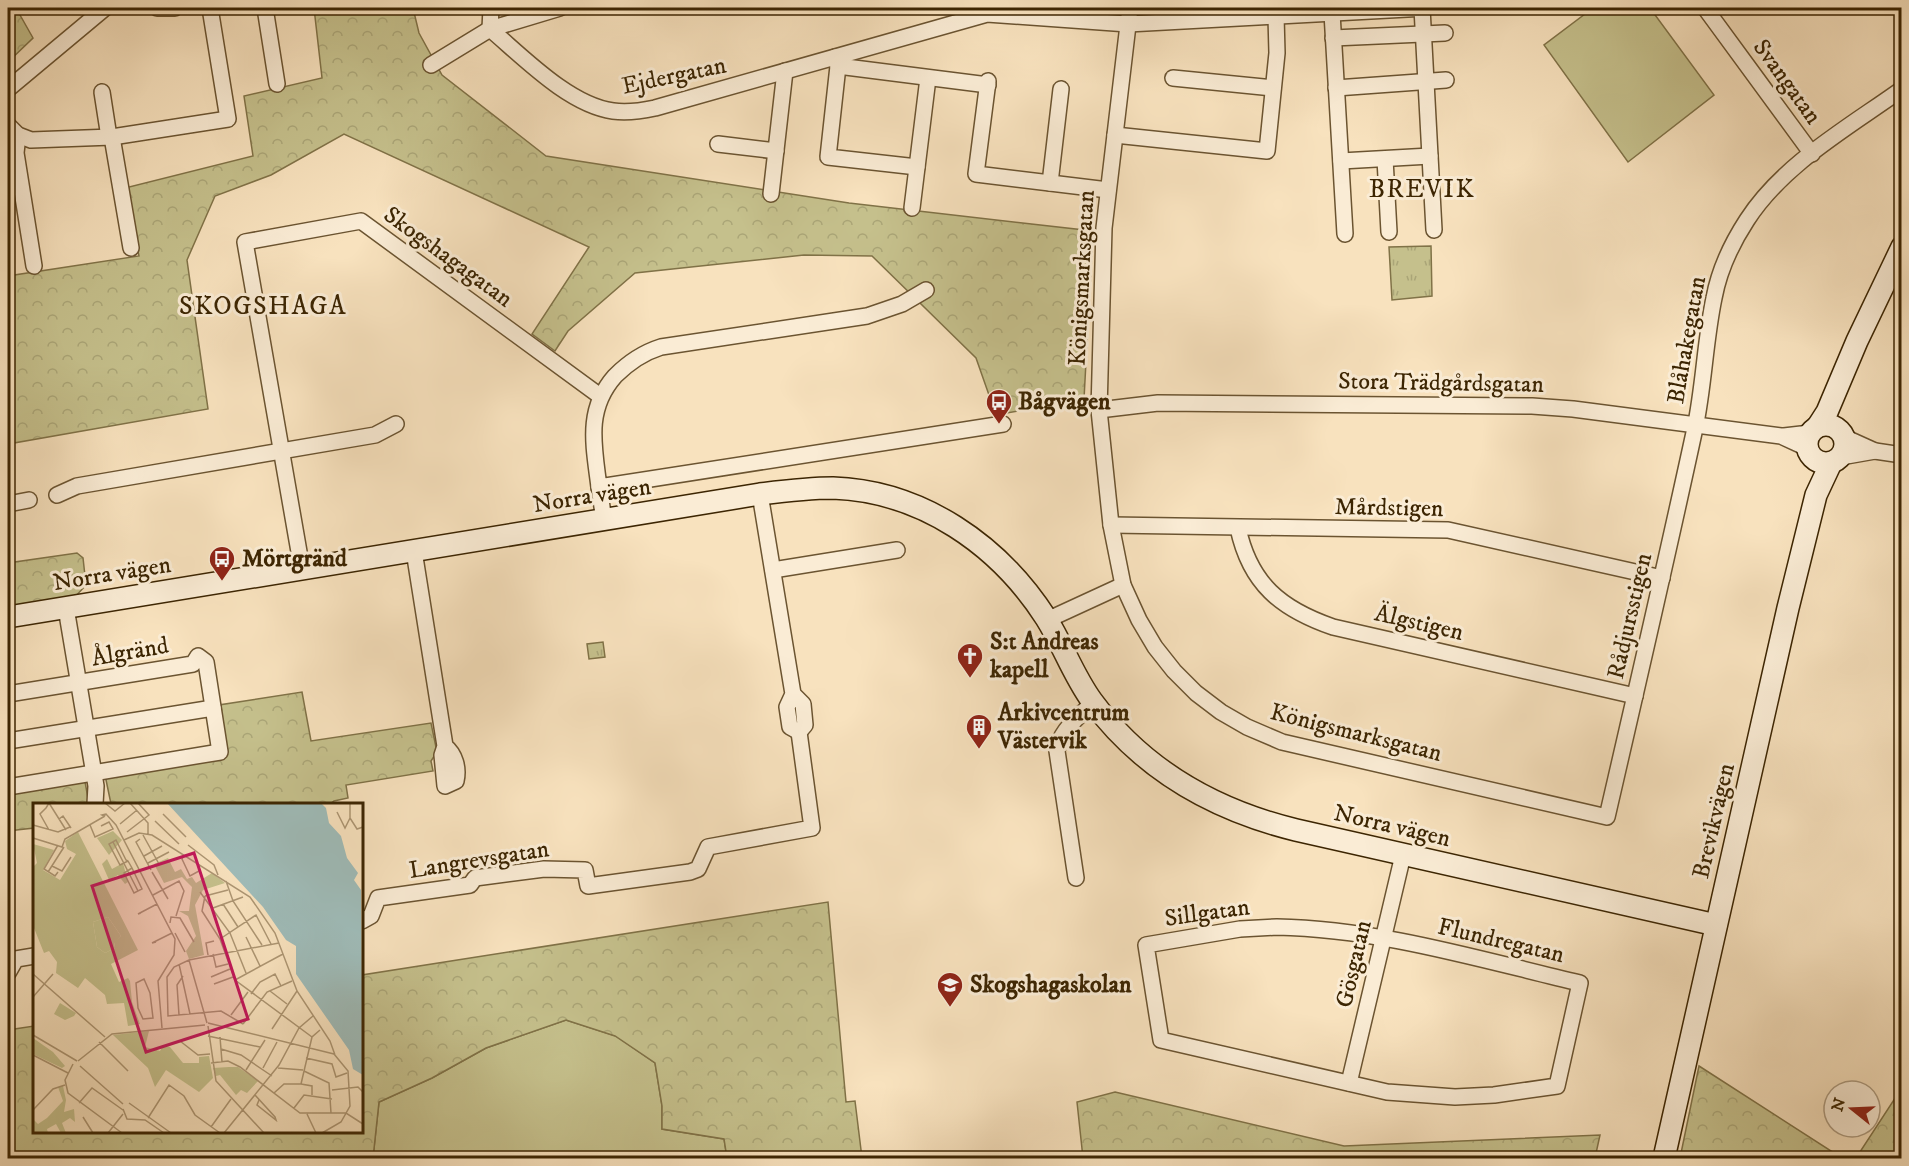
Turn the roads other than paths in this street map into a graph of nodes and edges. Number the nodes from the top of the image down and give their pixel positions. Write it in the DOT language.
graph roads {
  1 [pos="105,8"];
  2 [pos="157,8"];
  3 [pos="175,8"];
  4 [pos="210,8"];
  5 [pos="264,8"];
  6 [pos="491,8"];
  7 [pos="560,8"];
  8 [pos="1130,8"];
  9 [pos="1424,8"];
  10 [pos="1705,8"];
  11 [pos="986,11"];
  12 [pos="1332,13"];
  13 [pos="1276,16"];
  14 [pos="1128,24"];
  15 [pos="490,29"];
  16 [pos="1423,33"];
  17 [pos="1445,33"];
  18 [pos="1333,38"];
  19 [pos="836,62"];
  20 [pos="431,65"];
  21 [pos="785,71"];
  22 [pos="928,78"];
  23 [pos="1173,78"];
  24 [pos="1446,80"];
  25 [pos="1426,81"];
  26 [pos="277,84"];
  27 [pos="1273,88"];
  28 [pos="1336,88"];
  29 [pos="8,89"];
  30 [pos="1062,89"];
  31 [pos="1902,89"];
  32 [pos="102,93"];
  33 [pos="13,130"];
  34 [pos="1115,135"];
  35 [pos="110,137"];
  36 [pos="718,144"];
  37 [pos="776,151"];
  38 [pos="1812,154"];
  39 [pos="1430,156"];
  40 [pos="1385,159"];
  41 [pos="1341,161"];
  42 [pos="917,167"];
  43 [pos="1050,183"];
  44 [pos="1108,190"];
  45 [pos="771,194"];
  46 [pos="912,208"];
  47 [pos="1434,230"];
  48 [pos="1389,232"];
  49 [pos="1345,234"];
  50 [pos="1902,247"];
  51 [pos="131,248"];
  52 [pos="34,266"];
  53 [pos="926,290"];
  54 [pos="600,396"];
  55 [pos="1099,410"];
  56 [pos="396,424"];
  57 [pos="1003,424"];
  58 [pos="1696,425"];
  59 [pos="1826,444"];
  60 [pos="282,450"];
  61 [pos="1902,455"];
  62 [pos="599,487"];
  63 [pos="760,494"];
  64 [pos="57,495"];
  65 [pos="29,500"];
  66 [pos="8,504"];
  67 [pos="604,520"];
  68 [pos="1111,525"];
  69 [pos="1238,528"];
  70 [pos="897,550"];
  71 [pos="414,551"];
  72 [pos="302,569"];
  73 [pos="773,570"];
  74 [pos="1662,578"];
  75 [pos="1123,585"];
  76 [pos="66,608"];
  77 [pos="8,617"];
  78 [pos="1047,620"];
  79 [pos="80,683"];
  80 [pos="8,694"];
  81 [pos="1635,696"];
  82 [pos="1093,702"];
  83 [pos="213,708"];
  84 [pos="87,728"];
  85 [pos="8,741"];
  86 [pos="445,746"];
  87 [pos="95,779"];
  88 [pos="8,787"];
  89 [pos="95,803"];
  90 [pos="104,803"];
  91 [pos="1607,817"];
  92 [pos="1402,855"];
  93 [pos="1076,878"];
  94 [pos="363,920"];
  95 [pos="1716,925"];
  96 [pos="1384,938"];
  97 [pos="33,956"];
  98 [pos="8,973"];
  99 [pos="1349,1083"];
  100 [pos="1664,1158"];
  1 -- 29 [label="street"];
  2 -- 3 [label="street"];
  4 -- 35 [label="street"];
  5 -- 26 [label="street"];
  6 -- 15 [label="street"];
  7 -- 15 [label="street"];
  8 -- 14 [label="street, Königsmarksgatan"];
  9 -- 12 [label="street, Ejdergatan"];
  9 -- 16 [label="street"];
  10 -- 38 [label="street, Svangatan"];
  11 -- 14 [label="street, Ejdergatan"];
  11 -- 19 [label="street, Ejdergatan"];
  12 -- 13 [label="street, Ejdergatan"];
  12 -- 18 [label="street"];
  13 -- 14 [label="street, Ejdergatan"];
  13 -- 27 [label="street"];
  14 -- 34 [label="street, Königsmarksgatan"];
  15 -- 20 [label="street"];
  15 -- 21 [label="street, Ejdergatan"];
  16 -- 17 [label="street"];
  16 -- 18 [label="street"];
  16 -- 25 [label="street"];
  18 -- 28 [label="street"];
  19 -- 21 [label="street, Ejdergatan"];
  19 -- 22 [label="street, Ejdergatan"];
  19 -- 42 [label="street"];
  21 -- 37 [label="street"];
  22 -- 42 [label="street"];
  22 -- 43 [label="street, Ejdergatan"];
  23 -- 27 [label="street"];
  24 -- 25 [label="street"];
  25 -- 28 [label="street"];
  25 -- 39 [label="street"];
  27 -- 34 [label="street"];
  28 -- 41 [label="street"];
  30 -- 43 [label="street"];
  31 -- 38 [label="street, Blåhakegatan"];
  32 -- 35 [label="street"];
  33 -- 35 [label="street"];
  33 -- 52 [label="street"];
  34 -- 44 [label="street, Königsmarksgatan"];
  35 -- 51 [label="street"];
  36 -- 37 [label="street"];
  37 -- 45 [label="street"];
  38 -- 58 [label="street, Blåhakegatan"];
  39 -- 40 [label="street"];
  39 -- 47 [label="street"];
  40 -- 41 [label="street"];
  40 -- 48 [label="street"];
  41 -- 49 [label="street"];
  42 -- 46 [label="street"];
  43 -- 44 [label="street, Ejdergatan"];
  44 -- 55 [label="street, Königsmarksgatan"];
  50 -- 59 [label="street"];
  53 -- 54 [label="street"];
  54 -- 60 [label="street, Skogshagagatan"];
  54 -- 62 [label="street"];
  55 -- 58 [label="street, Stora Trädgårdsgatan"];
  55 -- 68 [label="street, Königsmarksgatan"];
  56 -- 60 [label="street"];
  57 -- 62 [label="street"];
  58 -- 59 [label="street, Stora Trädgårdsgatan"];
  58 -- 74 [label="street, Rådjursstigen"];
  59 -- 61 [label="street"];
  59 -- 95 [label="street, Brevikvägen"];
  60 -- 64 [label="street"];
  60 -- 72 [label="street, Skogshagagatan"];
  62 -- 67 [label="street"];
  63 -- 67 [label="street, Norra vägen"];
  63 -- 73 [label="street"];
  63 -- 78 [label="street, Norra vägen"];
  65 -- 66 [label="street"];
  67 -- 71 [label="street, Norra vägen"];
  68 -- 69 [label="street, Mårdstigen"];
  68 -- 75 [label="street, Königsmarksgatan"];
  69 -- 74 [label="street, Mårdstigen"];
  69 -- 81 [label="street, Älgstigen"];
  70 -- 73 [label="street"];
  71 -- 72 [label="street, Norra vägen"];
  71 -- 86 [label="street"];
  72 -- 76 [label="street, Norra vägen"];
  73 -- 94 [label="street, Langrevsgatan"];
  74 -- 81 [label="street, Rådjursstigen"];
  75 -- 78 [label="street"];
  75 -- 91 [label="street, Königsmarksgatan"];
  76 -- 77 [label="street, Norra vägen"];
  76 -- 79 [label="street, Ålgränd"];
  78 -- 82 [label="street, Norra vägen"];
  79 -- 80 [label="street, Ålgränd"];
  79 -- 83 [label="street, Ålgränd"];
  79 -- 84 [label="street, Ålgränd"];
  81 -- 91 [label="street, Rådjursstigen"];
  82 -- 92 [label="street, Norra vägen"];
  82 -- 93 [label="street"];
  83 -- 84 [label="street"];
  83 -- 87 [label="street, Ålgränd"];
  84 -- 85 [label="street"];
  84 -- 87 [label="street, Ålgränd"];
  87 -- 88 [label="street, Ålgränd"];
  87 -- 89 [label="street, Ålgränd"];
  87 -- 90 [label="street, Ålgränd"];
  92 -- 95 [label="street, Norra vägen"];
  92 -- 96 [label="street, Gösgatan"];
  95 -- 100 [label="street, Brevikvägen"];
  96 -- 99 [label="street, Gösgatan"];
  96 -- 99 [label="street, Flundregatan"];
  96 -- 99 [label="street, Sillgatan"];
  97 -- 98 [label="street"];
}
